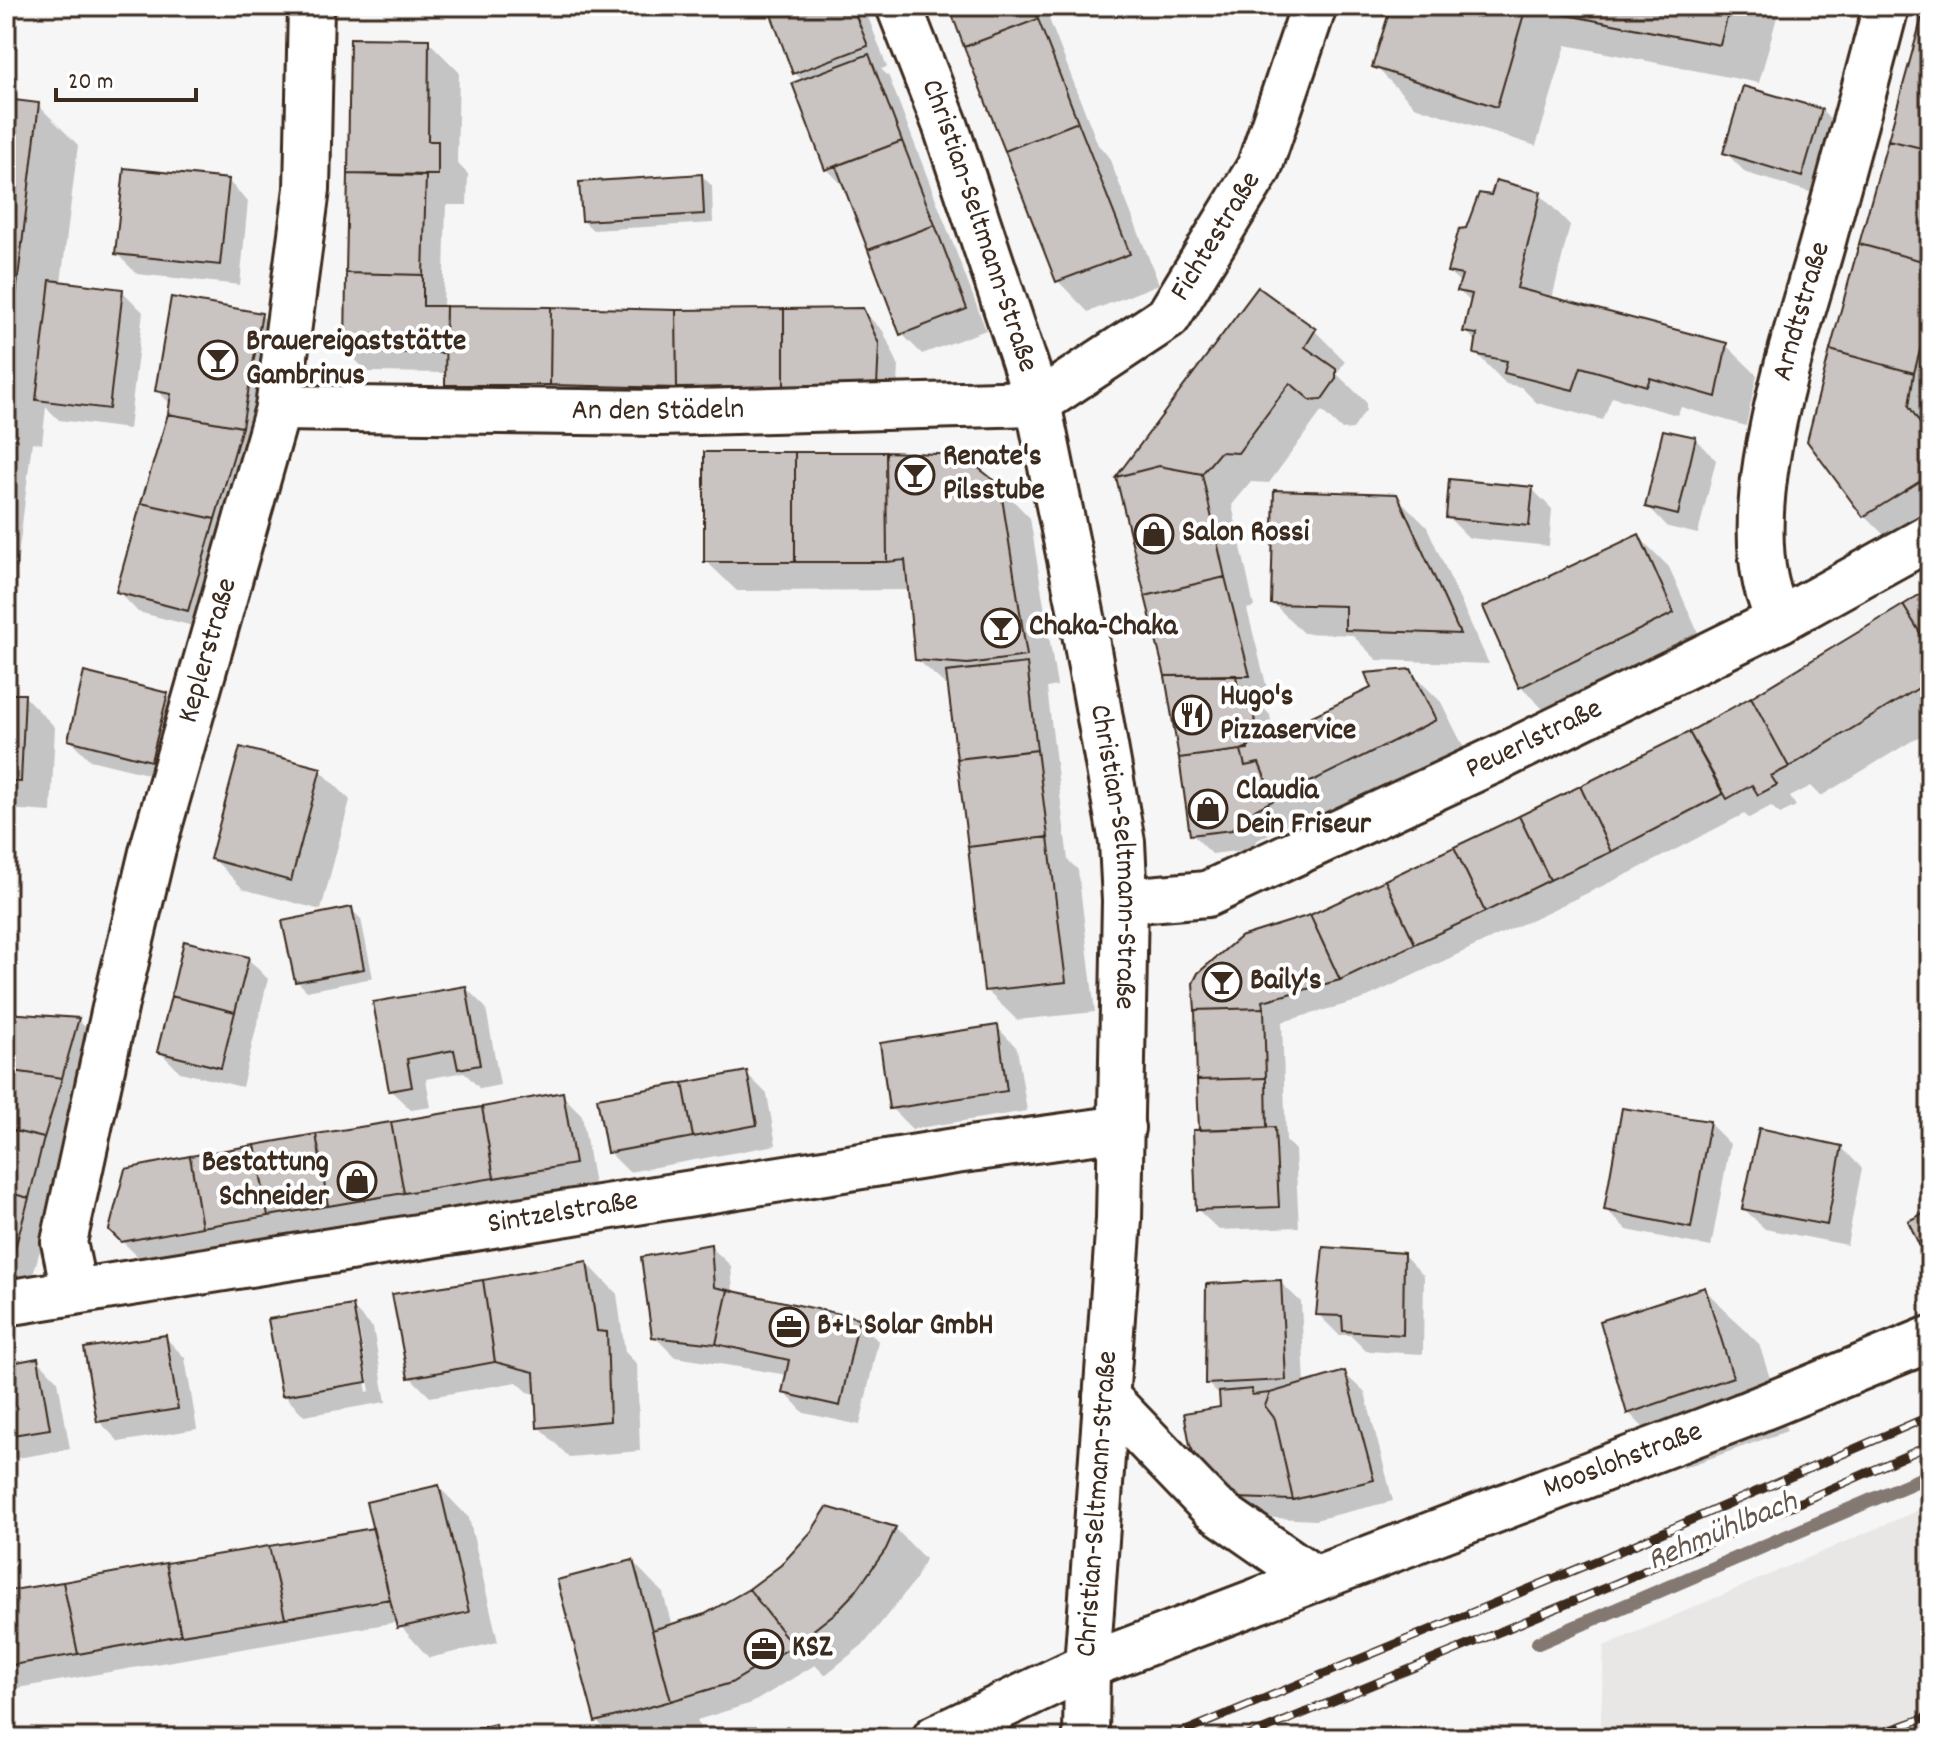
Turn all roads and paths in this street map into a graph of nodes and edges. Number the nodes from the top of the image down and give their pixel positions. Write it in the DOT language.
graph roads {
  1 [pos="311,6"];
  2 [pos="899,6"];
  3 [pos="1314,6"];
  4 [pos="1886,6"];
  5 [pos="1038,403"];
  6 [pos="278,408"];
  7 [pos="1930,537"];
  8 [pos="1780,620"];
  9 [pos="1125,901"];
  10 [pos="1122,1128"];
  11 [pos="74,1290"];
  12 [pos="6,1303"];
  13 [pos="1930,1339"];
  14 [pos="1106,1397"];
  15 [pos="1315,1579"];
  16 [pos="1087,1666"];
  17 [pos="935,1738"];
  18 [pos="1086,1738"];
  1 -- 6 [label="street, Keplerstraße"];
  2 -- 5 [label="street, Christian-Seltmann-Straße"];
  3 -- 5 [label="street, Fichtestraße"];
  4 -- 8 [label="street, Arndtstraße"];
  5 -- 6 [label="street, An den Städeln"];
  5 -- 9 [label="street, Christian-Seltmann-Straße"];
  6 -- 11 [label="street, Keplerstraße"];
  7 -- 8 [label="street, Peuerlstraße"];
  8 -- 9 [label="street, Peuerlstraße"];
  9 -- 10 [label="street, Christian-Seltmann-Straße"];
  10 -- 11 [label="street, Sintzelstraße"];
  10 -- 14 [label="street, Christian-Seltmann-Straße"];
  11 -- 12 [label="street, Sintzelstraße"];
  13 -- 15 [label="street, Mooslohstraße"];
  14 -- 15 [label="street"];
  14 -- 16 [label="street, Christian-Seltmann-Straße"];
  15 -- 16 [label="street, Mooslohstraße"];
  16 -- 17 [label="street, Mooslohstraße"];
  16 -- 18 [label="street, Christian-Seltmann-Straße"];
}
